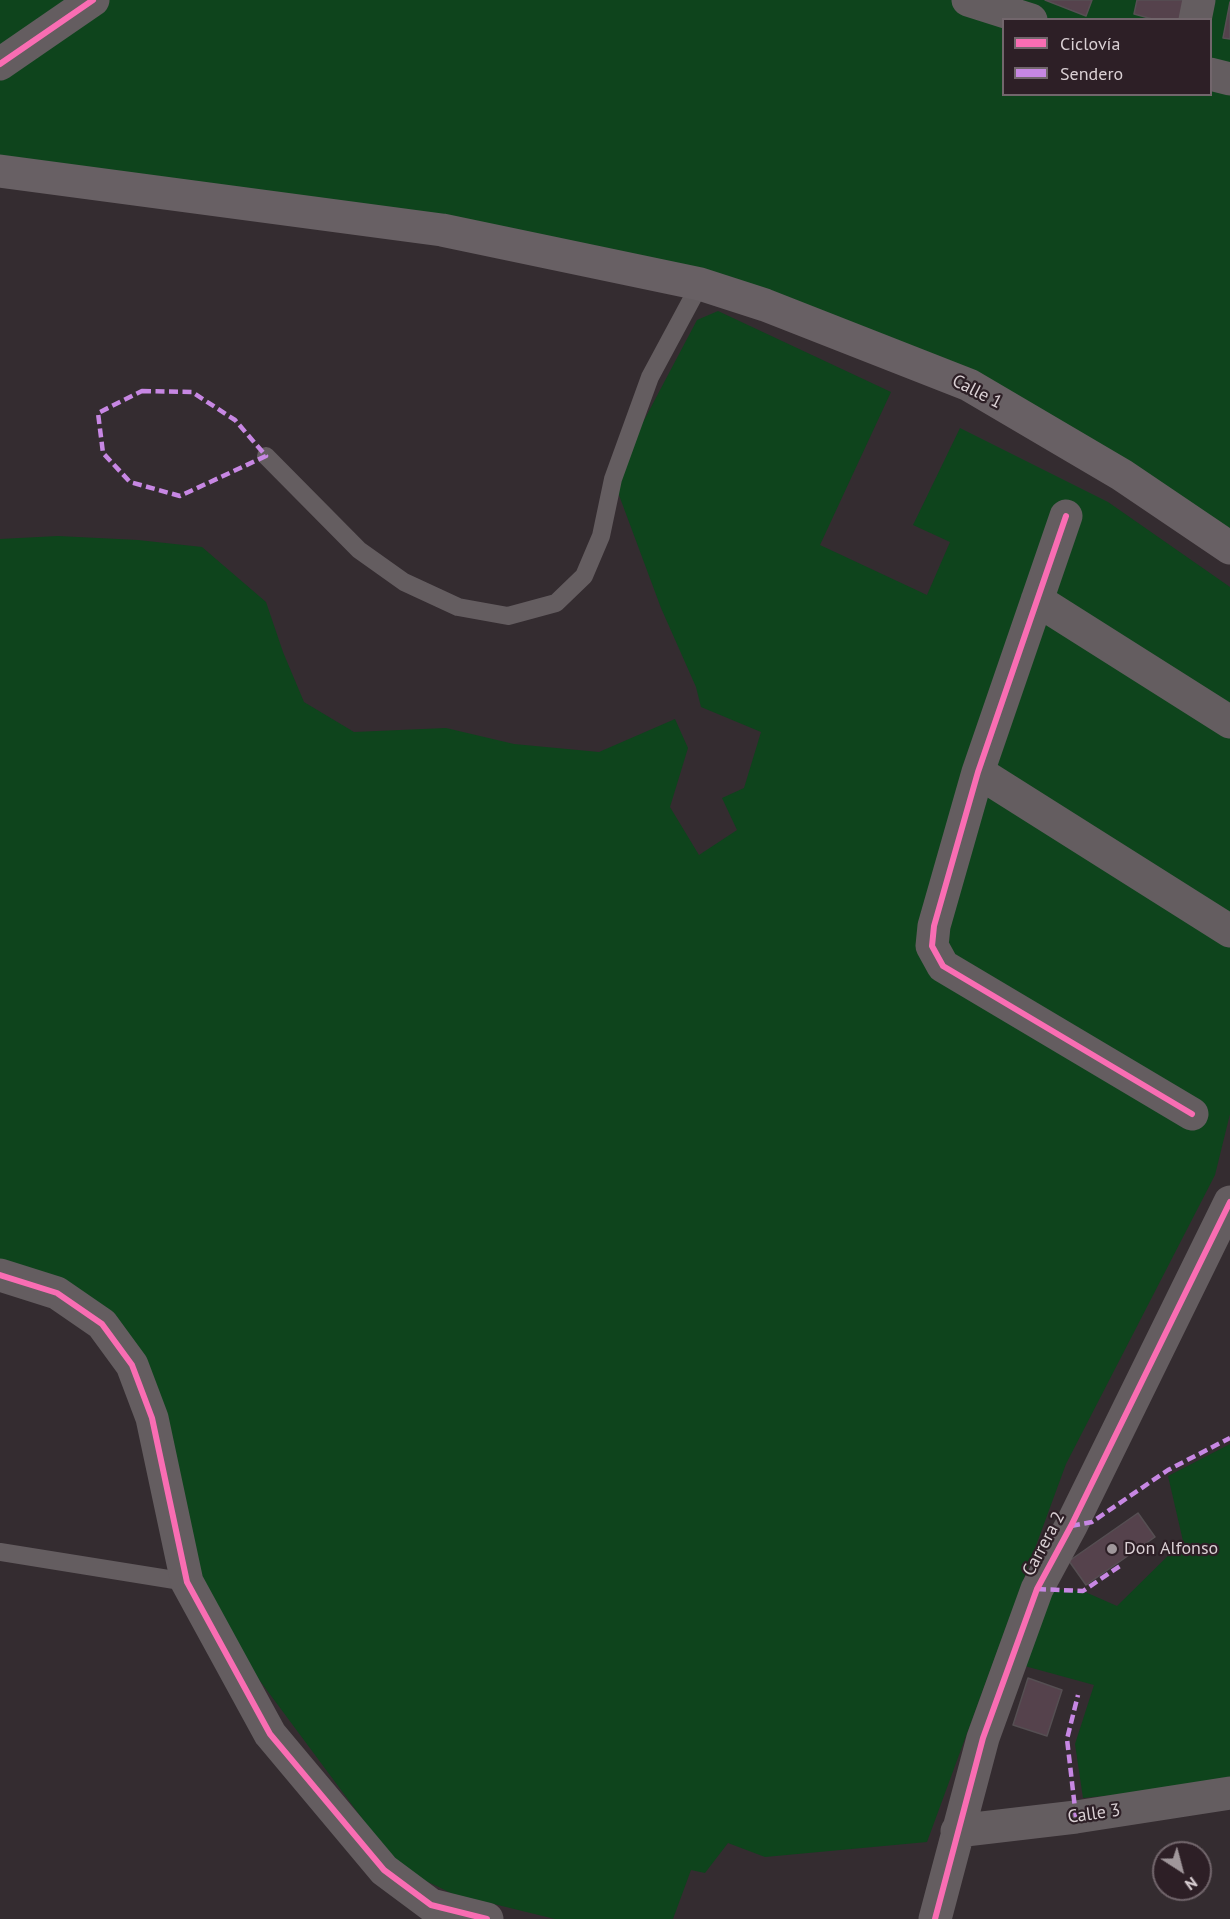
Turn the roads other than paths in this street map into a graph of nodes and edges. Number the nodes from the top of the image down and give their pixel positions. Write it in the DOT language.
graph roads {
  1 [pos="93,0"];
  2 [pos="968,0"];
  3 [pos="1199,0"];
  4 [pos="1026,12"];
  5 [pos="1195,18"];
  6 [pos="0,64"];
  7 [pos="1212,74"];
  8 [pos="1230,79"];
  9 [pos="0,171"];
  10 [pos="700,284"];
  11 [pos="266,456"];
  12 [pos="1066,516"];
  13 [pos="1230,548"];
  14 [pos="1037,600"];
  15 [pos="1230,722"];
  16 [pos="978,772"];
  17 [pos="1230,931"];
  18 [pos="1191,1114"];
  19 [pos="1230,1202"];
  20 [pos="0,1275"];
  21 [pos="0,1552"];
  22 [pos="187,1582"];
  23 [pos="1230,1793"];
  24 [pos="957,1831"];
  25 [pos="428,1912"];
  26 [pos="487,1919"];
  27 [pos="935,1919"];
  1 -- 6 [label="street"];
  2 -- 4 [label="street"];
  3 -- 5 [label="street"];
  7 -- 8 [label="street"];
  9 -- 10 [label="main road, Calle 1"];
  10 -- 11 [label="lane"];
  10 -- 13 [label="main road, Calle 1"];
  12 -- 14 [label="street"];
  14 -- 15 [label="street"];
  14 -- 16 [label="street"];
  16 -- 17 [label="street"];
  16 -- 18 [label="street"];
  19 -- 24 [label="street, Carrera 2"];
  20 -- 22 [label="street"];
  21 -- 22 [label="lane"];
  22 -- 25 [label="street"];
  23 -- 24 [label="street, Calle 3"];
  24 -- 27 [label="street, Carrera 2"];
  25 -- 26 [label="street"];
}
